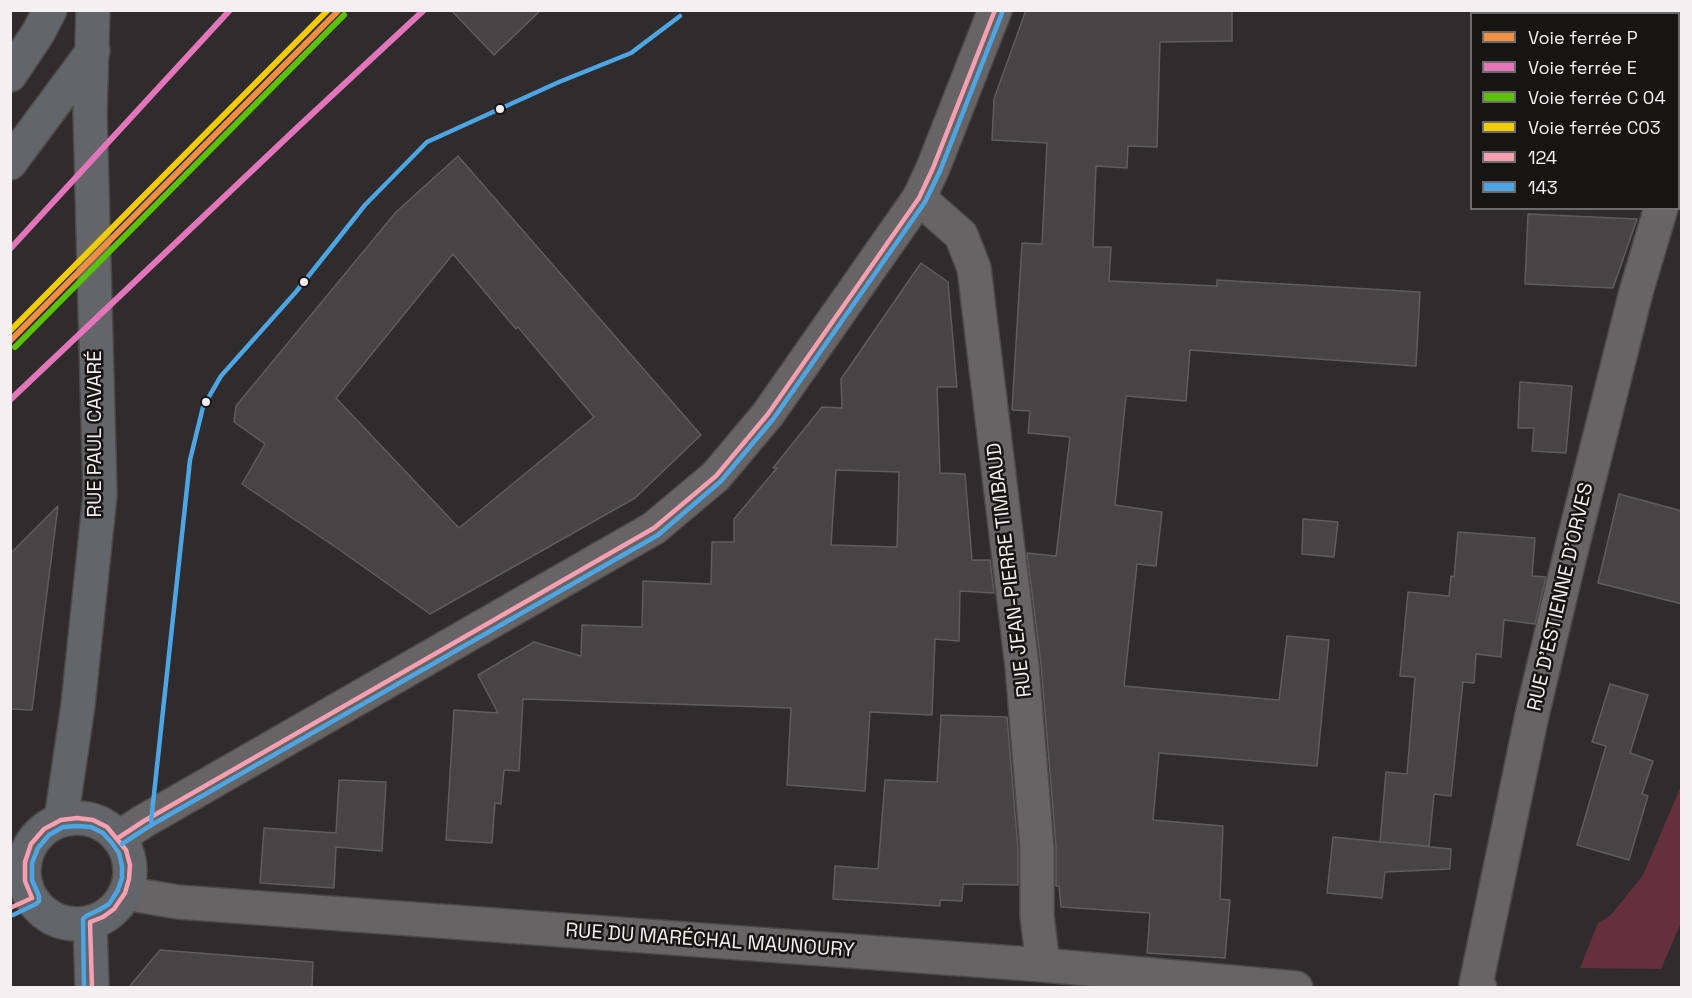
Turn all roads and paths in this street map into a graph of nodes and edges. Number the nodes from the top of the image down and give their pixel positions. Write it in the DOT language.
graph roads {
  1 [pos="50,10"];
  2 [pos="93,10"];
  3 [pos="995,10"];
  4 [pos="93,51"];
  5 [pos="10,75"];
  6 [pos="10,164"];
  7 [pos="919,198"];
  8 [pos="1660,210"];
  9 [pos="61,820"];
  10 [pos="118,838"];
  11 [pos="125,893"];
  12 [pos="21,903"];
  13 [pos="90,922"];
  14 [pos="1043,964"];
  15 [pos="92,987"];
  16 [pos="1296,987"];
  17 [pos="1479,987"];
  1 -- 5 [label="main road"];
  2 -- 4 [label="main road, RUE PAUL CAVARÉ"];
  3 -- 7 [label="street"];
  4 -- 6 [label="main road"];
  4 -- 9 [label="main road, RUE PAUL CAVARÉ"];
  7 -- 10 [label="street"];
  7 -- 14 [label="street, RUE JEAN-PIERRE TIMBAUD"];
  8 -- 17 [label="street, RUE D'ESTIENNE D'ORVES"];
  9 -- 10 [label="main road"];
  9 -- 12 [label="main road"];
  10 -- 11 [label="main road"];
  11 -- 13 [label="main road"];
  11 -- 14 [label="street, RUE DU MARÉCHAL MAUNOURY"];
  12 -- 13 [label="main road"];
  13 -- 15 [label="main road"];
  14 -- 16 [label="street, RUE DU MARÉCHAL MAUNOURY"];
}
